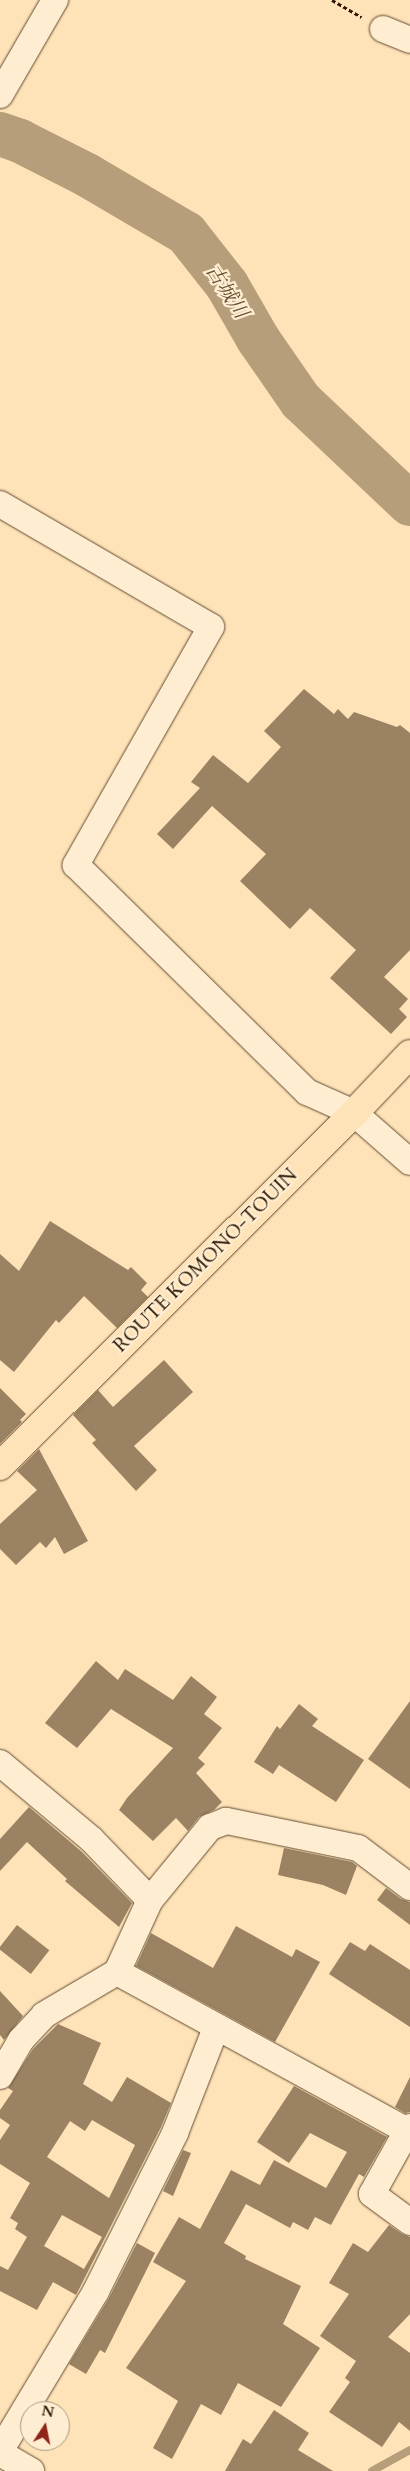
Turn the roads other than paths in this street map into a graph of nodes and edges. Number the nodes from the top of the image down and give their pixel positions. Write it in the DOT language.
graph roads {
  1 [pos="55,0"];
  2 [pos="383,29"];
  3 [pos="410,40"];
  4 [pos="3,89"];
  5 [pos="0,504"];
  6 [pos="410,1054"];
  7 [pos="354,1113"];
  8 [pos="410,1162"];
  9 [pos="0,1466"];
  10 [pos="0,1763"];
  11 [pos="410,1887"];
  12 [pos="150,1900"];
  13 [pos="117,1972"];
  14 [pos="216,2028"];
  15 [pos="0,2076"];
  16 [pos="409,2129"];
  17 [pos="410,2222"];
  18 [pos="0,2452"];
  19 [pos="31,2471"];
  1 -- 4 [label="street"];
  2 -- 3 [label="street"];
  5 -- 7 [label="street"];
  6 -- 7 [label="main road, ROUTE KOMONO-TOUIN"];
  7 -- 8 [label="street"];
  7 -- 9 [label="main road, ROUTE KOMONO-TOUIN"];
  10 -- 12 [label="street"];
  11 -- 12 [label="street"];
  12 -- 13 [label="street"];
  13 -- 14 [label="street"];
  13 -- 15 [label="street"];
  14 -- 16 [label="street"];
  14 -- 18 [label="street"];
  16 -- 17 [label="street"];
  18 -- 19 [label="street"];
}
